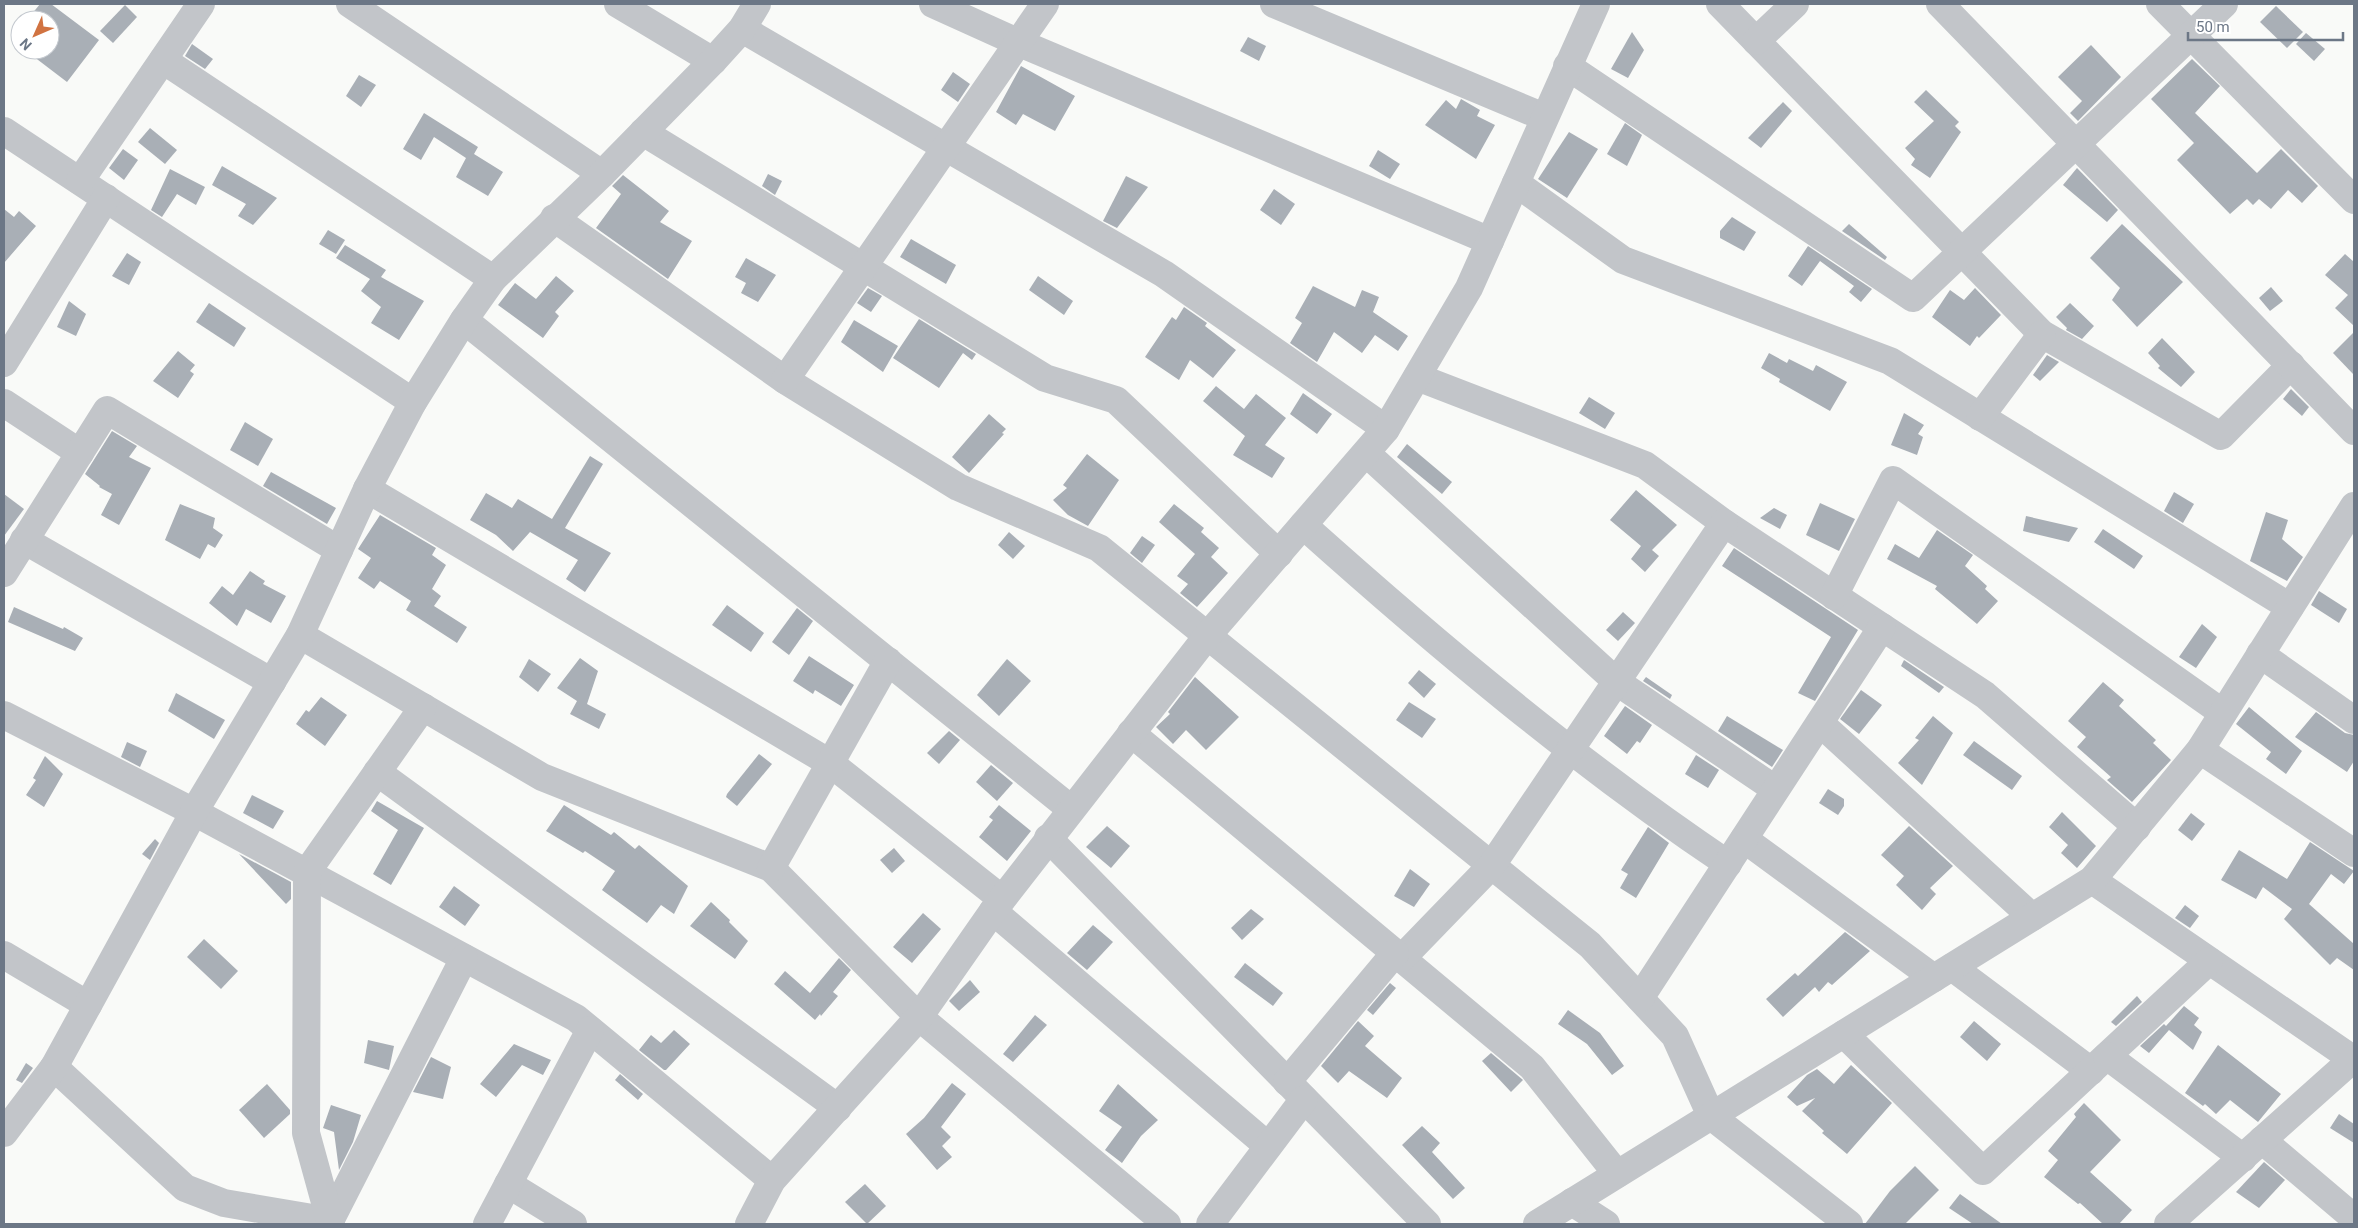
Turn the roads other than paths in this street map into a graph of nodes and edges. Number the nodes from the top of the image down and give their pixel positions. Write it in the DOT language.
graph roads {
  1 [pos="202,4"];
  2 [pos="350,4"];
  3 [pos="618,4"];
  4 [pos="757,4"];
  5 [pos="933,4"];
  6 [pos="1045,4"];
  7 [pos="1274,4"];
  8 [pos="1596,4"];
  9 [pos="1720,4"];
  10 [pos="1795,4"];
  11 [pos="1940,4"];
  12 [pos="2160,4"];
  13 [pos="2224,4"];
  14 [pos="742,29"];
  15 [pos="2191,35"];
  16 [pos="1756,41"];
  17 [pos="1017,42"];
  18 [pos="163,60"];
  19 [pos="713,61"];
  20 [pos="1567,66"];
  21 [pos="1544,117"];
  22 [pos="4,131"];
  23 [pos="643,132"];
  24 [pos="2076,144"];
  25 [pos="945,147"];
  26 [pos="602,174"];
  27 [pos="80,181"];
  28 [pos="1516,183"];
  29 [pos="106,198"];
  30 [pos="2354,200"];
  31 [pos="554,218"];
  32 [pos="1490,241"];
  33 [pos="1962,252"];
  34 [pos="863,267"];
  35 [pos="493,279"];
  36 [pos="464,320"];
  37 [pos="2042,334"];
  38 [pos="4,363"];
  39 [pos="2291,365"];
  40 [pos="1417,377"];
  41 [pos="785,380"];
  42 [pos="413,402"];
  43 [pos="4,403"];
  44 [pos="1980,417"];
  45 [pos="1386,429"];
  46 [pos="2354,431"];
  47 [pos="80,452"];
  48 [pos="1366,453"];
  49 [pos="367,489"];
  50 [pos="2354,506"];
  51 [pos="1724,522"];
  52 [pos="1303,525"];
  53 [pos="24,540"];
  54 [pos="338,550"];
  55 [pos="1279,554"];
  56 [pos="4,573"];
  57 [pos="1834,596"];
  58 [pos="2290,607"];
  59 [pos="1882,628"];
  60 [pos="300,635"];
  61 [pos="1208,635"];
  62 [pos="2260,654"];
  63 [pos="888,661"];
  64 [pos="272,682"];
  65 [pos="1617,682"];
  66 [pos="423,707"];
  67 [pos="2224,713"];
  68 [pos="4,715"];
  69 [pos="2354,720"];
  70 [pos="1820,723"];
  71 [pos="1131,734"];
  72 [pos="1571,748"];
  73 [pos="2200,750"];
  74 [pos="830,763"];
  75 [pos="377,772"];
  76 [pos="1775,789"];
  77 [pos="1071,809"];
  78 [pos="194,812"];
  79 [pos="2136,827"];
  80 [pos="1048,838"];
  81 [pos="1744,839"];
  82 [pos="2354,853"];
  83 [pos="1728,864"];
  84 [pos="1492,865"];
  85 [pos="771,868"];
  86 [pos="307,872"];
  87 [pos="2092,880"];
  88 [pos="997,905"];
  89 [pos="2032,917"];
  90 [pos="4,955"];
  91 [pos="1398,956"];
  92 [pos="464,958"];
  93 [pos="2210,961"];
  94 [pos="1943,973"];
  95 [pos="1640,998"];
  96 [pos="88,1005"];
  97 [pos="919,1017"];
  98 [pos="590,1030"];
  99 [pos="1844,1034"];
  100 [pos="2354,1060"];
  101 [pos="2099,1063"];
  102 [pos="54,1067"];
  103 [pos="1295,1090"];
  104 [pos="838,1108"];
  105 [pos="1711,1116"];
  106 [pos="4,1133"];
  107 [pos="1268,1146"];
  108 [pos="2252,1149"];
  109 [pos="1618,1174"];
  110 [pos="772,1180"];
  111 [pos="508,1184"];
  112 [pos="1572,1202"];
  113 [pos="2354,1218"];
  114 [pos="330,1223"];
  115 [pos="487,1224"];
  116 [pos="574,1224"];
  117 [pos="749,1224"];
  118 [pos="1168,1224"];
  119 [pos="1210,1224"];
  120 [pos="1427,1224"];
  121 [pos="1537,1224"];
  122 [pos="1606,1224"];
  123 [pos="1849,1224"];
  124 [pos="2168,1224"];
  1 -- 18 [label="street"];
  2 -- 26 [label="street"];
  3 -- 19 [label="street"];
  4 -- 14 [label="street"];
  5 -- 17 [label="street"];
  6 -- 17 [label="street"];
  7 -- 21 [label="street"];
  8 -- 20 [label="street"];
  9 -- 16 [label="street"];
  10 -- 16 [label="street"];
  11 -- 24 [label="street"];
  12 -- 15 [label="street"];
  13 -- 15 [label="street"];
  14 -- 19 [label="street"];
  14 -- 25 [label="street"];
  15 -- 24 [label="street"];
  15 -- 30 [label="street"];
  16 -- 33 [label="street"];
  17 -- 25 [label="street"];
  17 -- 32 [label="street"];
  18 -- 27 [label="street"];
  18 -- 35 [label="street"];
  19 -- 23 [label="street"];
  20 -- 21 [label="street"];
  20 -- 33 [label="street"];
  21 -- 28 [label="street"];
  22 -- 27 [label="street"];
  23 -- 26 [label="street"];
  23 -- 34 [label="street"];
  24 -- 33 [label="street"];
  24 -- 39 [label="street"];
  25 -- 34 [label="street"];
  25 -- 45 [label="street"];
  26 -- 31 [label="street"];
  27 -- 29 [label="street"];
  28 -- 32 [label="street"];
  28 -- 44 [label="street"];
  29 -- 38 [label="street"];
  29 -- 42 [label="street"];
  31 -- 35 [label="street"];
  31 -- 41 [label="street"];
  32 -- 40 [label="street"];
  33 -- 37 [label="street"];
  34 -- 41 [label="street"];
  34 -- 55 [label="street"];
  35 -- 36 [label="street"];
  36 -- 42 [label="street"];
  36 -- 63 [label="street"];
  37 -- 39 [label="street"];
  37 -- 44 [label="street"];
  39 -- 46 [label="street"];
  40 -- 45 [label="street"];
  40 -- 51 [label="street"];
  41 -- 61 [label="street"];
  42 -- 49 [label="street"];
  43 -- 47 [label="street"];
  44 -- 58 [label="street"];
  45 -- 48 [label="street"];
  47 -- 53 [label="street"];
  47 -- 54 [label="street"];
  48 -- 52 [label="street"];
  48 -- 65 [label="street"];
  49 -- 54 [label="street"];
  49 -- 74 [label="street"];
  50 -- 58 [label="street"];
  51 -- 57 [label="street"];
  51 -- 65 [label="street"];
  52 -- 55 [label="street"];
  52 -- 72 [label="street"];
  53 -- 56 [label="street"];
  53 -- 64 [label="street"];
  54 -- 60 [label="street"];
  55 -- 61 [label="street"];
  57 -- 59 [label="street"];
  57 -- 67 [label="street"];
  58 -- 62 [label="street"];
  59 -- 70 [label="street"];
  59 -- 79 [label="street"];
  60 -- 64 [label="street"];
  60 -- 66 [label="street"];
  61 -- 71 [label="street"];
  61 -- 84 [label="street"];
  62 -- 67 [label="street"];
  62 -- 69 [label="street"];
  63 -- 74 [label="street"];
  63 -- 77 [label="street"];
  64 -- 78 [label="street"];
  65 -- 72 [label="street"];
  65 -- 76 [label="street"];
  66 -- 75 [label="street"];
  66 -- 85 [label="street"];
  67 -- 73 [label="street"];
  68 -- 78 [label="street"];
  70 -- 76 [label="street"];
  70 -- 89 [label="street"];
  71 -- 77 [label="street"];
  71 -- 91 [label="street"];
  72 -- 83 [label="street"];
  72 -- 84 [label="street"];
  73 -- 79 [label="street"];
  73 -- 82 [label="street"];
  74 -- 85 [label="street"];
  74 -- 88 [label="street"];
  75 -- 86 [label="street"];
  75 -- 104 [label="street"];
  76 -- 81 [label="street"];
  77 -- 80 [label="street"];
  78 -- 86 [label="street"];
  78 -- 96 [label="street"];
  79 -- 87 [label="street"];
  80 -- 88 [label="street"];
  80 -- 103 [label="street"];
  81 -- 83 [label="street"];
  81 -- 94 [label="street"];
  83 -- 95 [label="street"];
  84 -- 91 [label="street"];
  84 -- 95 [label="street"];
  85 -- 97 [label="street"];
  86 -- 92 [label="street"];
  86 -- 114 [label="street"];
  87 -- 89 [label="street"];
  87 -- 93 [label="street"];
  88 -- 97 [label="street"];
  88 -- 107 [label="street"];
  89 -- 94 [label="street"];
  90 -- 96 [label="street"];
  91 -- 103 [label="street"];
  91 -- 109 [label="street"];
  92 -- 98 [label="street"];
  92 -- 114 [label="street"];
  93 -- 100 [label="street"];
  93 -- 101 [label="street"];
  94 -- 99 [label="street"];
  94 -- 101 [label="street"];
  95 -- 105 [label="street"];
  96 -- 102 [label="street"];
  97 -- 104 [label="street"];
  97 -- 118 [label="street"];
  98 -- 110 [label="street"];
  98 -- 111 [label="street"];
  99 -- 101 [label="street"];
  99 -- 105 [label="street"];
  100 -- 108 [label="street"];
  101 -- 108 [label="street"];
  102 -- 106 [label="street"];
  102 -- 114 [label="street"];
  103 -- 107 [label="street"];
  103 -- 120 [label="street"];
  104 -- 110 [label="street"];
  105 -- 109 [label="street"];
  105 -- 123 [label="street"];
  107 -- 119 [label="street"];
  108 -- 113 [label="street"];
  108 -- 124 [label="street"];
  109 -- 112 [label="street"];
  110 -- 117 [label="street"];
  111 -- 115 [label="street"];
  111 -- 116 [label="street"];
  112 -- 121 [label="street"];
  112 -- 122 [label="street"];
}
